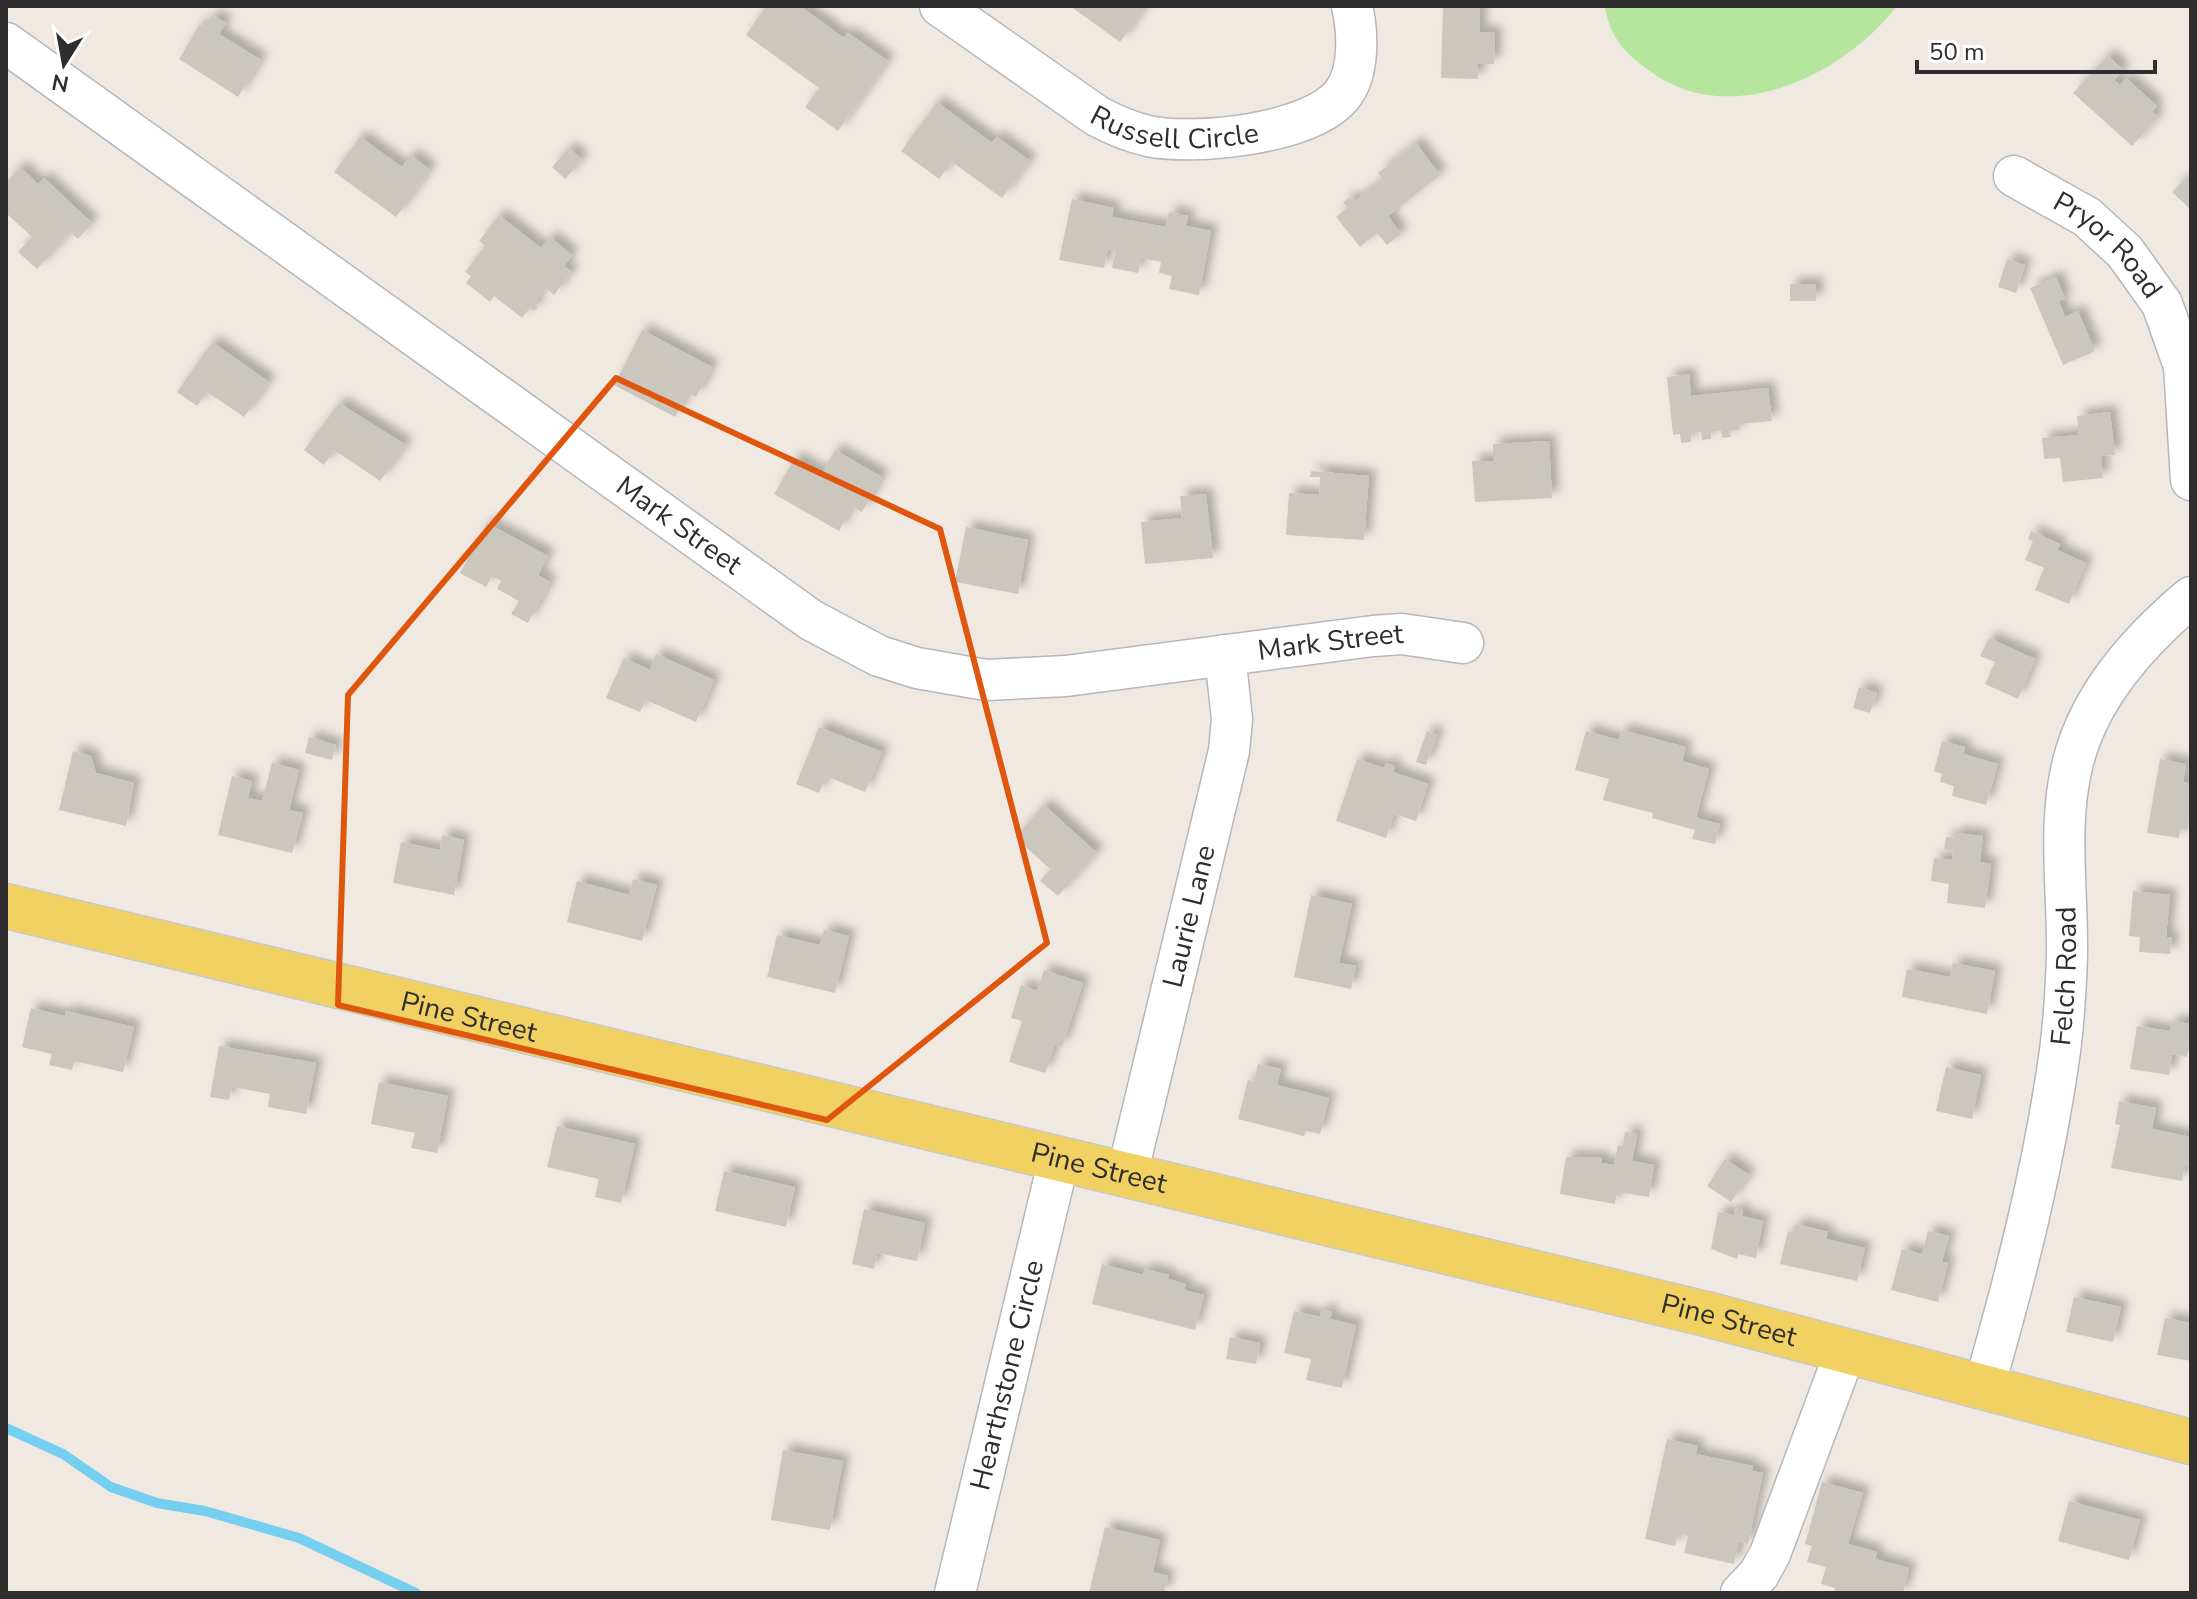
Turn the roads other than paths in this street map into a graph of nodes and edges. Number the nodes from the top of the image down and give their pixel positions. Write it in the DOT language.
graph roads {
  1 [pos="940,6"];
  2 [pos="1352,6"];
  3 [pos="6,43"];
  4 [pos="2014,176"];
  5 [pos="2191,480"];
  6 [pos="2191,597"];
  7 [pos="1463,643"];
  8 [pos="1225,655"];
  9 [pos="6,906"];
  10 [pos="1059,1159"];
  11 [pos="1127,1175"];
  12 [pos="1846,1350"];
  13 [pos="1984,1387"];
  14 [pos="2191,1442"];
  15 [pos="955,1593"];
  16 [pos="1741,1593"];
  1 -- 2 [label="street, Russell Circle"];
  3 -- 8 [label="street, Mark Street"];
  4 -- 5 [label="street, Pryor Road"];
  6 -- 13 [label="street, Felch Road"];
  7 -- 8 [label="street, Mark Street"];
  8 -- 11 [label="street, Laurie Lane"];
  9 -- 10 [label="main road, Pine Street"];
  10 -- 11 [label="main road, Pine Street"];
  10 -- 15 [label="street, Hearthstone Circle"];
  11 -- 12 [label="main road, Pine Street"];
  12 -- 13 [label="main road, Pine Street"];
  12 -- 16 [label="street"];
  13 -- 14 [label="main road, Pine Street"];
}
